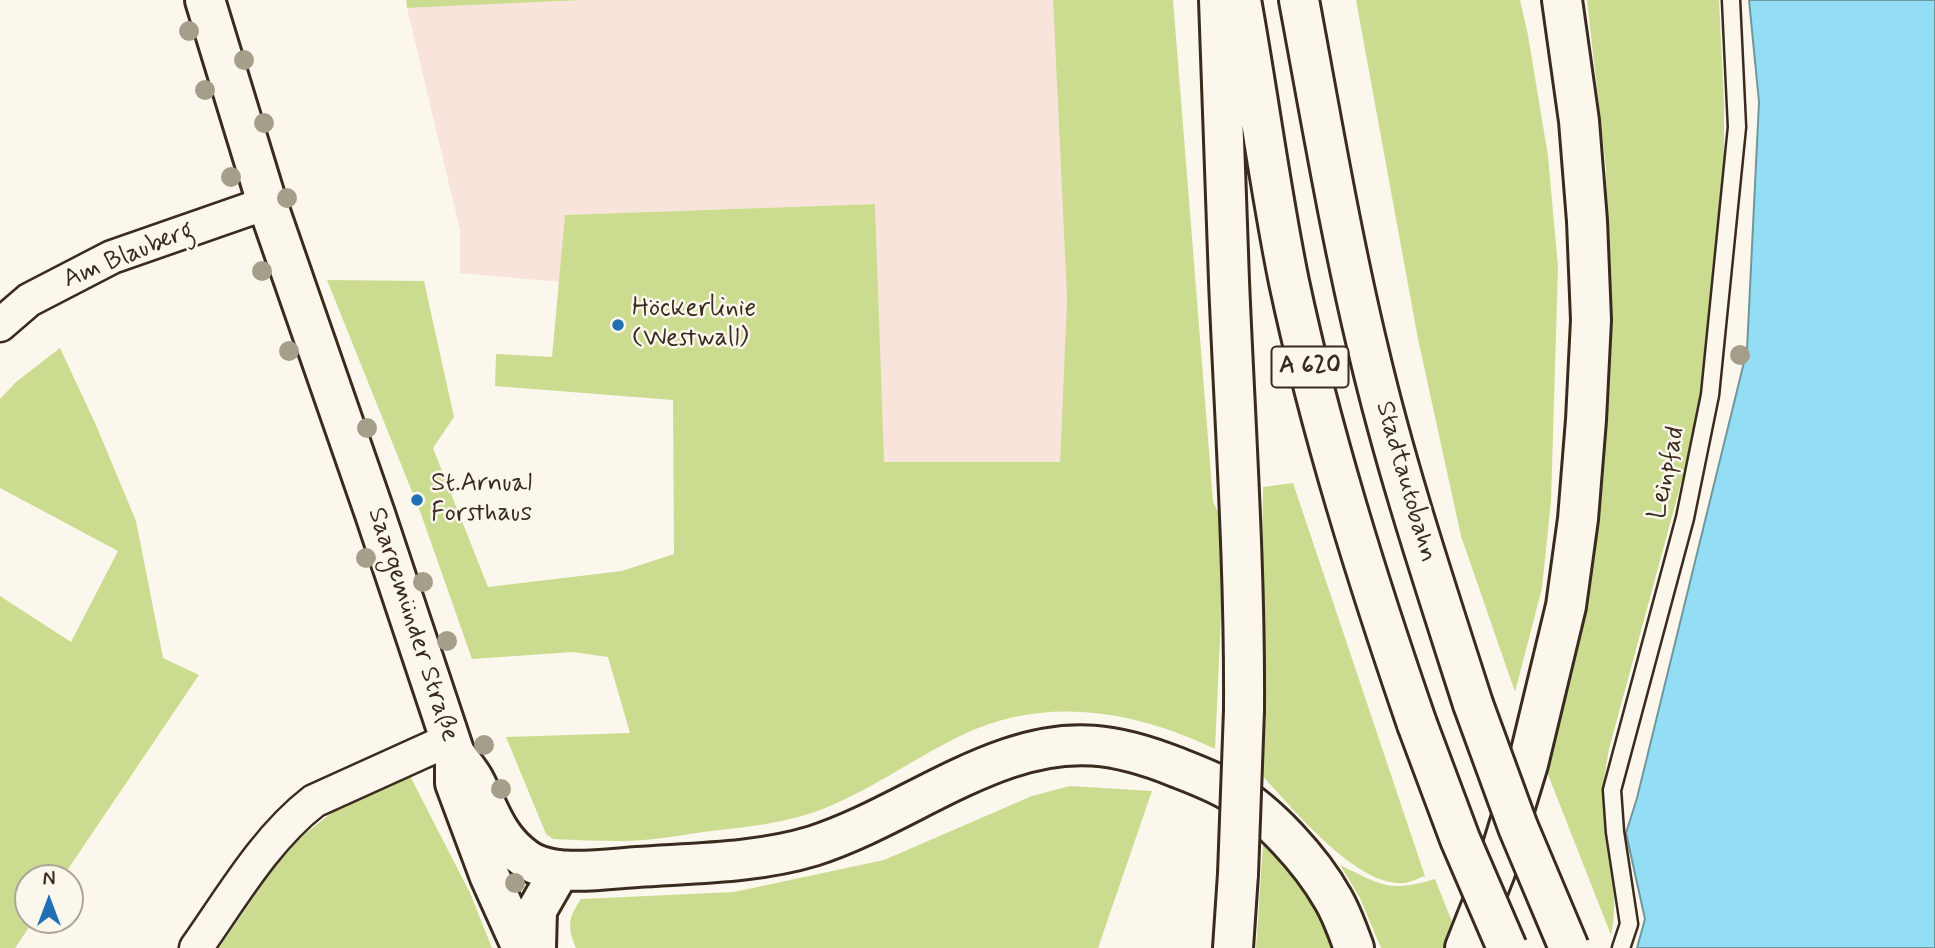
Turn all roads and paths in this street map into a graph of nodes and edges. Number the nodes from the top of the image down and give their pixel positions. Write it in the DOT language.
graph roads {
  1 [pos="205,0"];
  2 [pos="1219,0"];
  3 [pos="1241,0"];
  4 [pos="1299,0"];
  5 [pos="1562,0"];
  6 [pos="1731,0"];
  7 [pos="267,203"];
  8 [pos="0,325"];
  9 [pos="453,746"];
  10 [pos="560,870"];
  11 [pos="196,948"];
  12 [pos="522,948"];
  13 [pos="536,948"];
  14 [pos="1233,948"];
  15 [pos="1354,948"];
  16 [pos="1465,948"];
  17 [pos="1507,948"];
  18 [pos="1569,948"];
  19 [pos="1621,948"];
  1 -- 7 [label="main road, Saargemünder Straße"];
  2 -- 14 [label="main road, bridge"];
  3 -- 17 [label="main road, A 620, bridge"];
  4 -- 18 [label="main road, Stadtautobahn / A 620, bridge"];
  5 -- 16 [label="main road"];
  6 -- 19 [label="lane, Leinpfad"];
  7 -- 8 [label="street, Am Blauberg"];
  7 -- 9 [label="main road, Saargemünder Straße"];
  9 -- 10 [label="main road, Saargemünder Straße"];
  9 -- 11 [label="street"];
  9 -- 12 [label="main road"];
  10 -- 13 [label="main road"];
  10 -- 15 [label="main road, Saargemünder Straße"];
}
